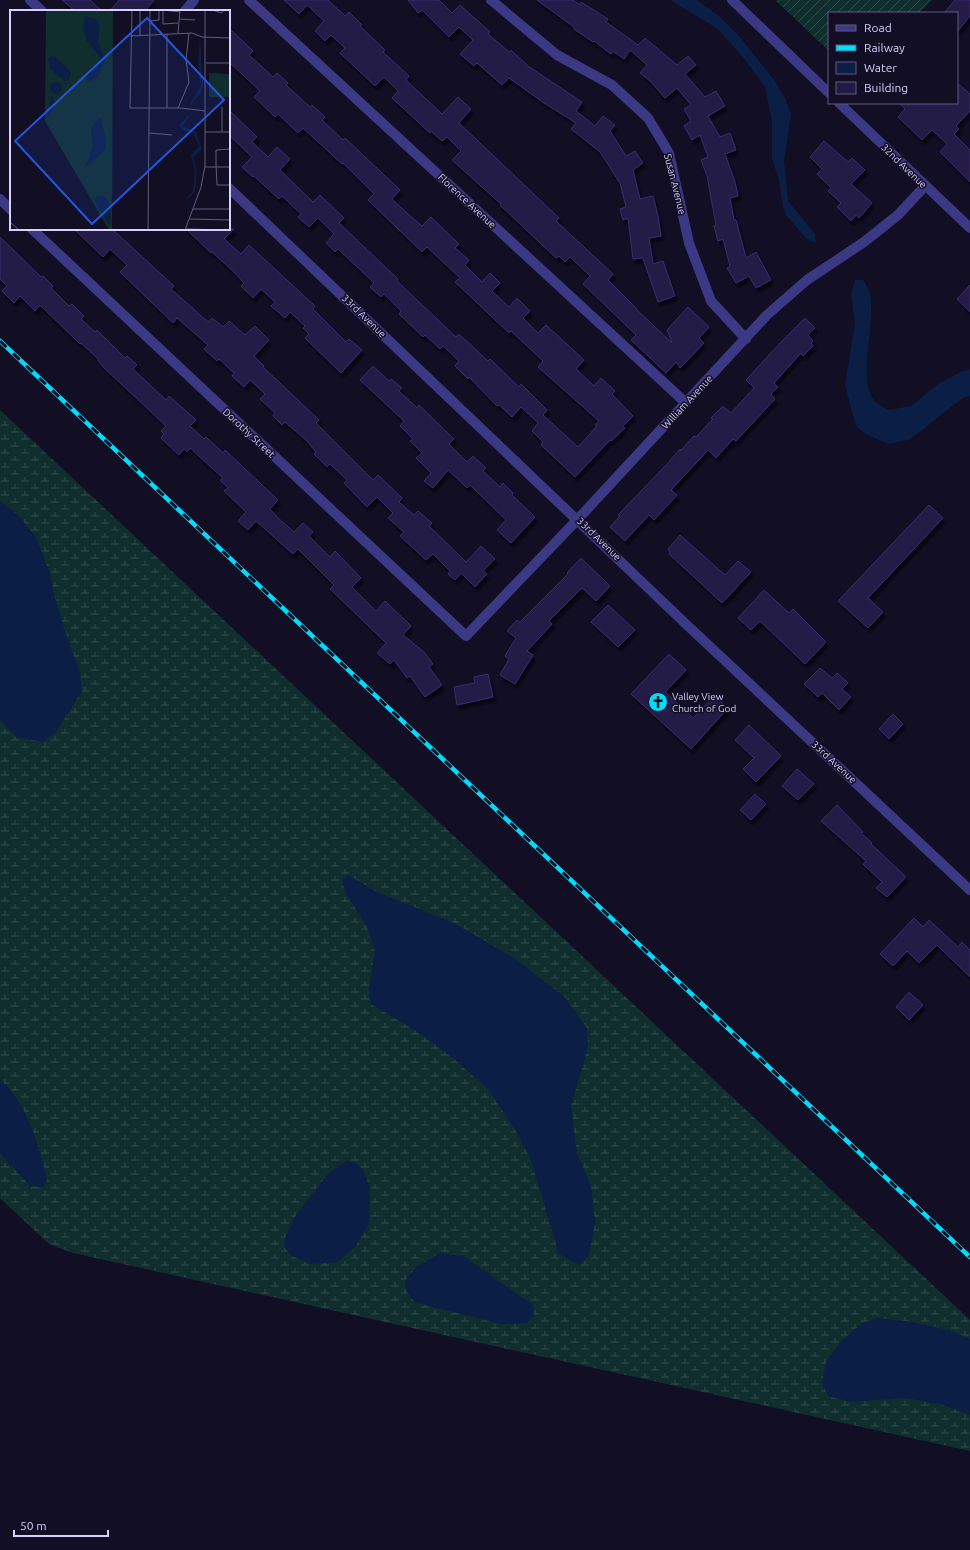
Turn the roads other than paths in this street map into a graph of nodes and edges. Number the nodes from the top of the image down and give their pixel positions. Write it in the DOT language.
graph roads {
  1 [pos="30,0"];
  2 [pos="194,0"];
  3 [pos="249,0"];
  4 [pos="491,0"];
  5 [pos="732,0"];
  6 [pos="41,10"];
  7 [pos="186,10"];
  8 [pos="828,92"];
  9 [pos="840,104"];
  10 [pos="925,186"];
  11 [pos="230,189"];
  12 [pos="0,199"];
  13 [pos="10,209"];
  14 [pos="970,228"];
  15 [pos="33,230"];
  16 [pos="746,339"];
  17 [pos="686,403"];
  18 [pos="578,519"];
  19 [pos="466,636"];
  20 [pos="970,890"];
  1 -- 6 [label="street"];
  2 -- 7 [label="street"];
  3 -- 17 [label="street, Florence Avenue"];
  4 -- 16 [label="street, Susan Avenue"];
  5 -- 8 [label="street"];
  9 -- 10 [label="street, 32nd Avenue"];
  10 -- 14 [label="street, 32nd Avenue"];
  10 -- 16 [label="street, William Avenue"];
  11 -- 18 [label="street, 33rd Avenue"];
  12 -- 13 [label="street"];
  15 -- 19 [label="street, Dorothy Street"];
  16 -- 17 [label="street, William Avenue"];
  17 -- 18 [label="street, William Avenue"];
  18 -- 19 [label="street, William Avenue"];
  18 -- 20 [label="street, 33rd Avenue"];
}
